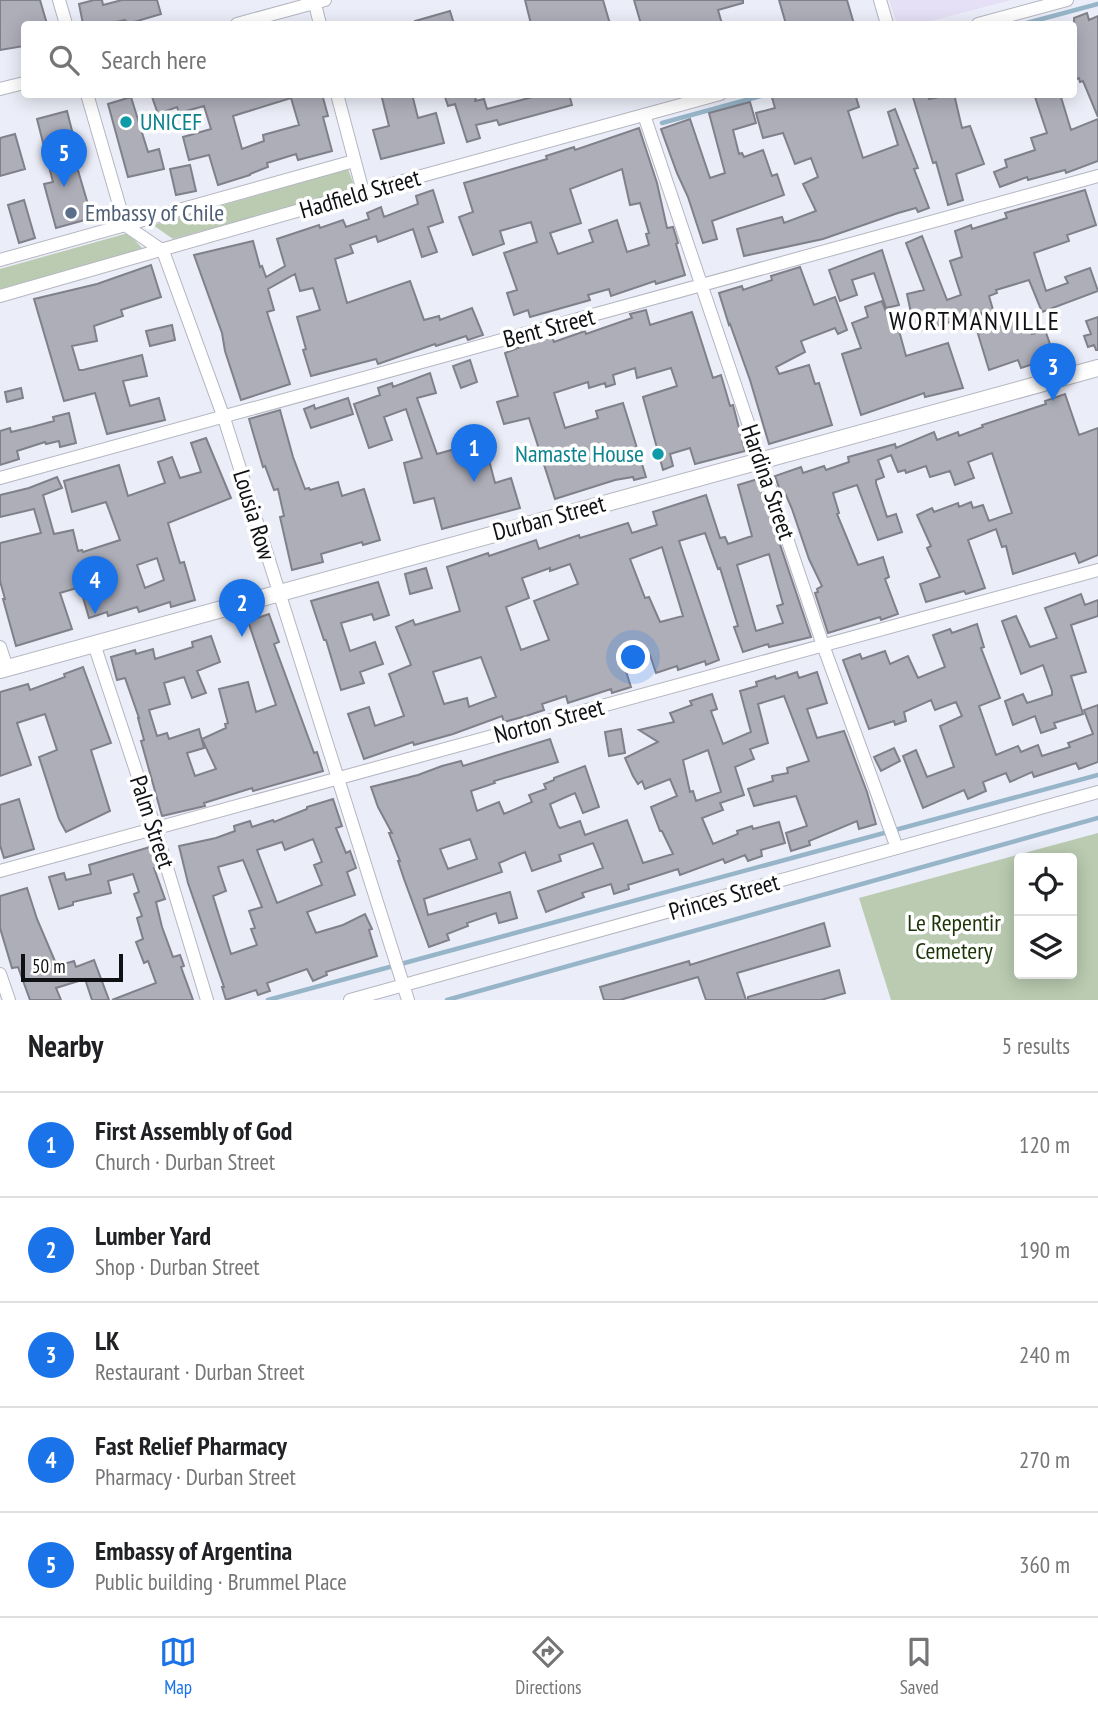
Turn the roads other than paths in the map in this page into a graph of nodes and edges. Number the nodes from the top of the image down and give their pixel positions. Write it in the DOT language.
graph roads {
  1 [pos="59,0"];
  2 [pos="880,0"];
  3 [pos="1067,0"];
  4 [pos="318,1"];
  5 [pos="65,21"];
  6 [pos="248,21"];
  7 [pos="320,21"];
  8 [pos="886,21"];
  9 [pos="989,21"];
  10 [pos="21,84"];
  11 [pos="0,89"];
  12 [pos="88,98"];
  13 [pos="338,98"];
  14 [pos="706,98"];
  15 [pos="644,115"];
  16 [pos="354,161"];
  17 [pos="1098,176"];
  18 [pos="363,192"];
  19 [pos="125,225"];
  20 [pos="163,251"];
  21 [pos="0,260"];
  22 [pos="702,286"];
  23 [pos="0,296"];
  24 [pos="1098,368"];
  25 [pos="224,418"];
  26 [pos="761,460"];
  27 [pos="0,478"];
  28 [pos="1098,570"];
  29 [pos="278,593"];
  30 [pos="94,644"];
  31 [pos="823,645"];
  32 [pos="0,647"];
  33 [pos="4,669"];
  34 [pos="338,778"];
  35 [pos="1098,792"];
  36 [pos="155,828"];
  37 [pos="897,848"];
  38 [pos="0,870"];
  39 [pos="0,974"];
  40 [pos="403,980"];
  41 [pos="206,998"];
  42 [pos="9,1000"];
  43 [pos="350,1000"];
  44 [pos="408,1000"];
  1 -- 5 [label="street"];
  2 -- 8 [label="street"];
  3 -- 9 [label="street"];
  4 -- 6 [label="street"];
  4 -- 7 [label="street"];
  10 -- 11 [label="street"];
  12 -- 19 [label="street"];
  13 -- 16 [label="street"];
  14 -- 15 [label="street, Hadfield Street"];
  15 -- 18 [label="street, Hadfield Street"];
  15 -- 22 [label="street, Hardina Street"];
  16 -- 18 [label="street"];
  16 -- 19 [label="street, Hadfield Street"];
  17 -- 22 [label="street, Bent Street"];
  18 -- 20 [label="street, Hadfield Street"];
  19 -- 20 [label="street"];
  19 -- 21 [label="street, Hadfield Street"];
  20 -- 23 [label="street, Hadfield Street"];
  20 -- 25 [label="street, Lousia Row"];
  22 -- 25 [label="street, Bent Street"];
  22 -- 26 [label="street, Hardina Street"];
  24 -- 26 [label="street, Durban Street"];
  25 -- 27 [label="street, Bent Street"];
  25 -- 29 [label="street, Lousia Row"];
  26 -- 29 [label="street, Durban Street"];
  26 -- 31 [label="street, Hardina Street"];
  28 -- 31 [label="street, Norton Street"];
  29 -- 30 [label="street, Durban Street"];
  29 -- 34 [label="street, Lousia Row"];
  30 -- 33 [label="street, Durban Street"];
  30 -- 36 [label="street, Palm Street"];
  31 -- 34 [label="street, Norton Street"];
  31 -- 37 [label="street, Hardina Street"];
  32 -- 33 [label="street"];
  34 -- 36 [label="street, Norton Street"];
  34 -- 40 [label="street, Lousia Row"];
  35 -- 37 [label="street, Princes Street"];
  36 -- 38 [label="street, Norton Street"];
  36 -- 41 [label="street, Palm Street"];
  37 -- 40 [label="street, Princes Street"];
  39 -- 42 [label="street"];
  40 -- 43 [label="street, Princes Street"];
  40 -- 44 [label="street, Lousia Row"];
}
